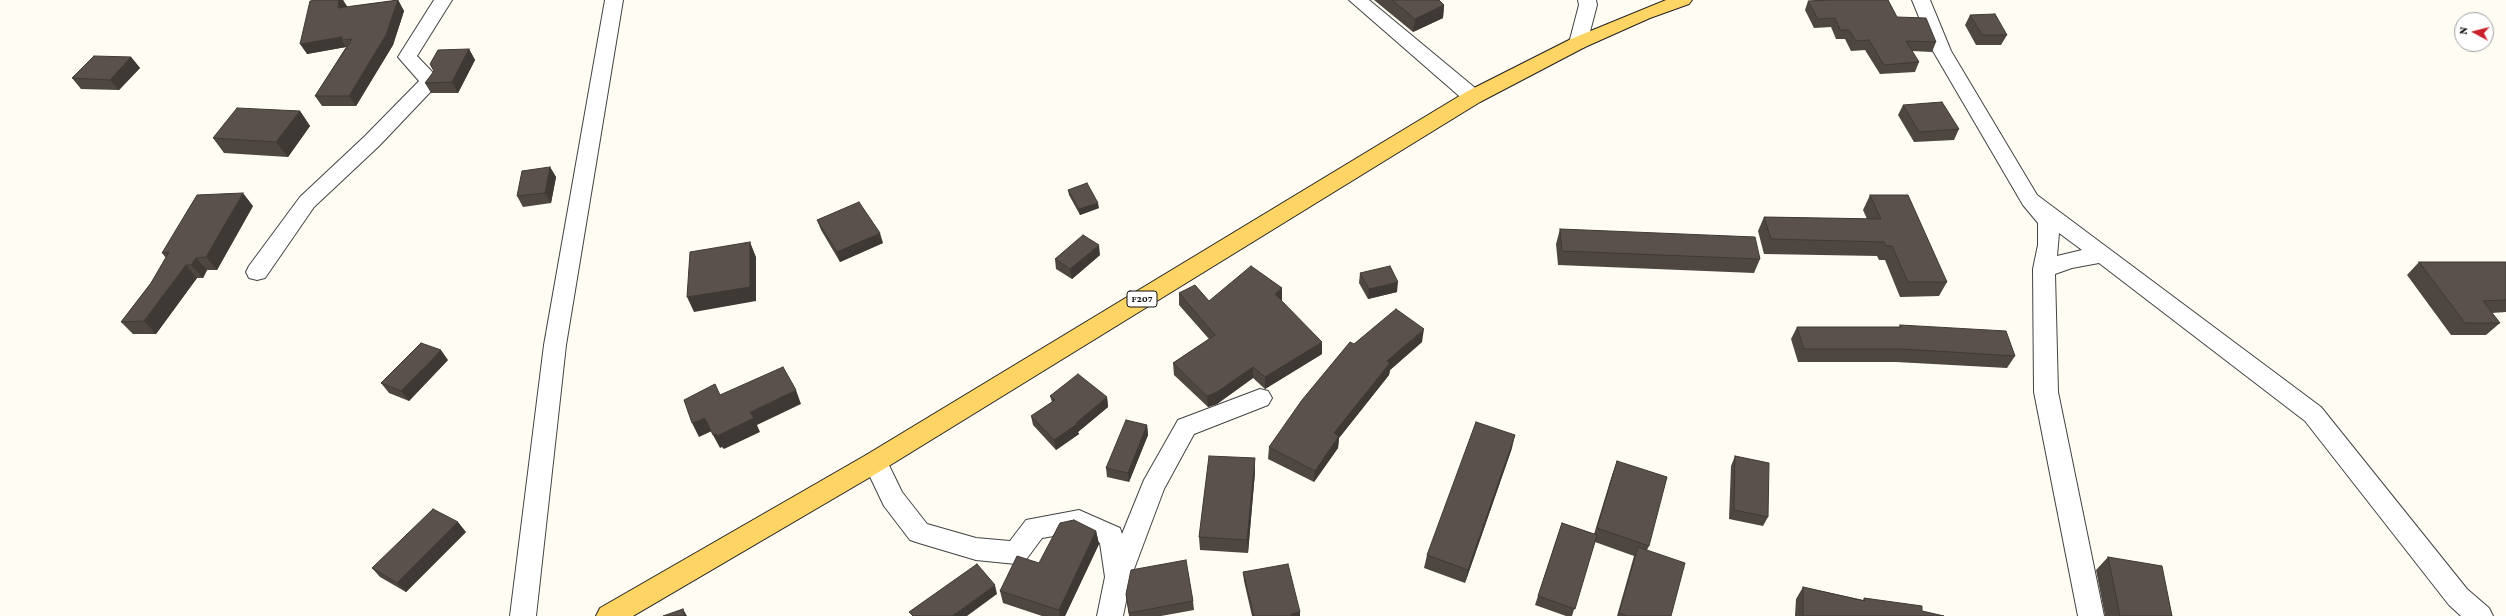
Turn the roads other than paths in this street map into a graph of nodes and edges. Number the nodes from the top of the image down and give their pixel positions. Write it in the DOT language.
graph roads {
  1 [pos="443,0"];
  2 [pos="614,0"];
  3 [pos="1358,0"];
  4 [pos="1587,0"];
  5 [pos="1682,0"];
  6 [pos="1921,0"];
  7 [pos="1578,43"];
  8 [pos="1473,97"];
  9 [pos="2030,200"];
  10 [pos="2103,255"];
  11 [pos="2044,269"];
  12 [pos="257,272"];
  13 [pos="1260,398"];
  14 [pos="875,462"];
  15 [pos="1118,577"];
  16 [pos="2465,607"];
  17 [pos="523,616"];
  18 [pos="609,616"];
  19 [pos="1110,616"];
  20 [pos="2091,616"];
  21 [pos="2480,616"];
  1 -- 12 [label="street"];
  2 -- 17 [label="street"];
  3 -- 8 [label="street"];
  4 -- 7 [label="street"];
  5 -- 7 [label="main road, F207"];
  6 -- 9 [label="street"];
  7 -- 8 [label="main road, F207"];
  8 -- 14 [label="main road, F207"];
  9 -- 10 [label="street"];
  9 -- 11 [label="street"];
  10 -- 11 [label="street"];
  10 -- 16 [label="street"];
  11 -- 20 [label="street"];
  13 -- 15 [label="street"];
  14 -- 15 [label="street"];
  14 -- 18 [label="main road, F207"];
  15 -- 19 [label="street"];
  16 -- 21 [label="street"];
}
